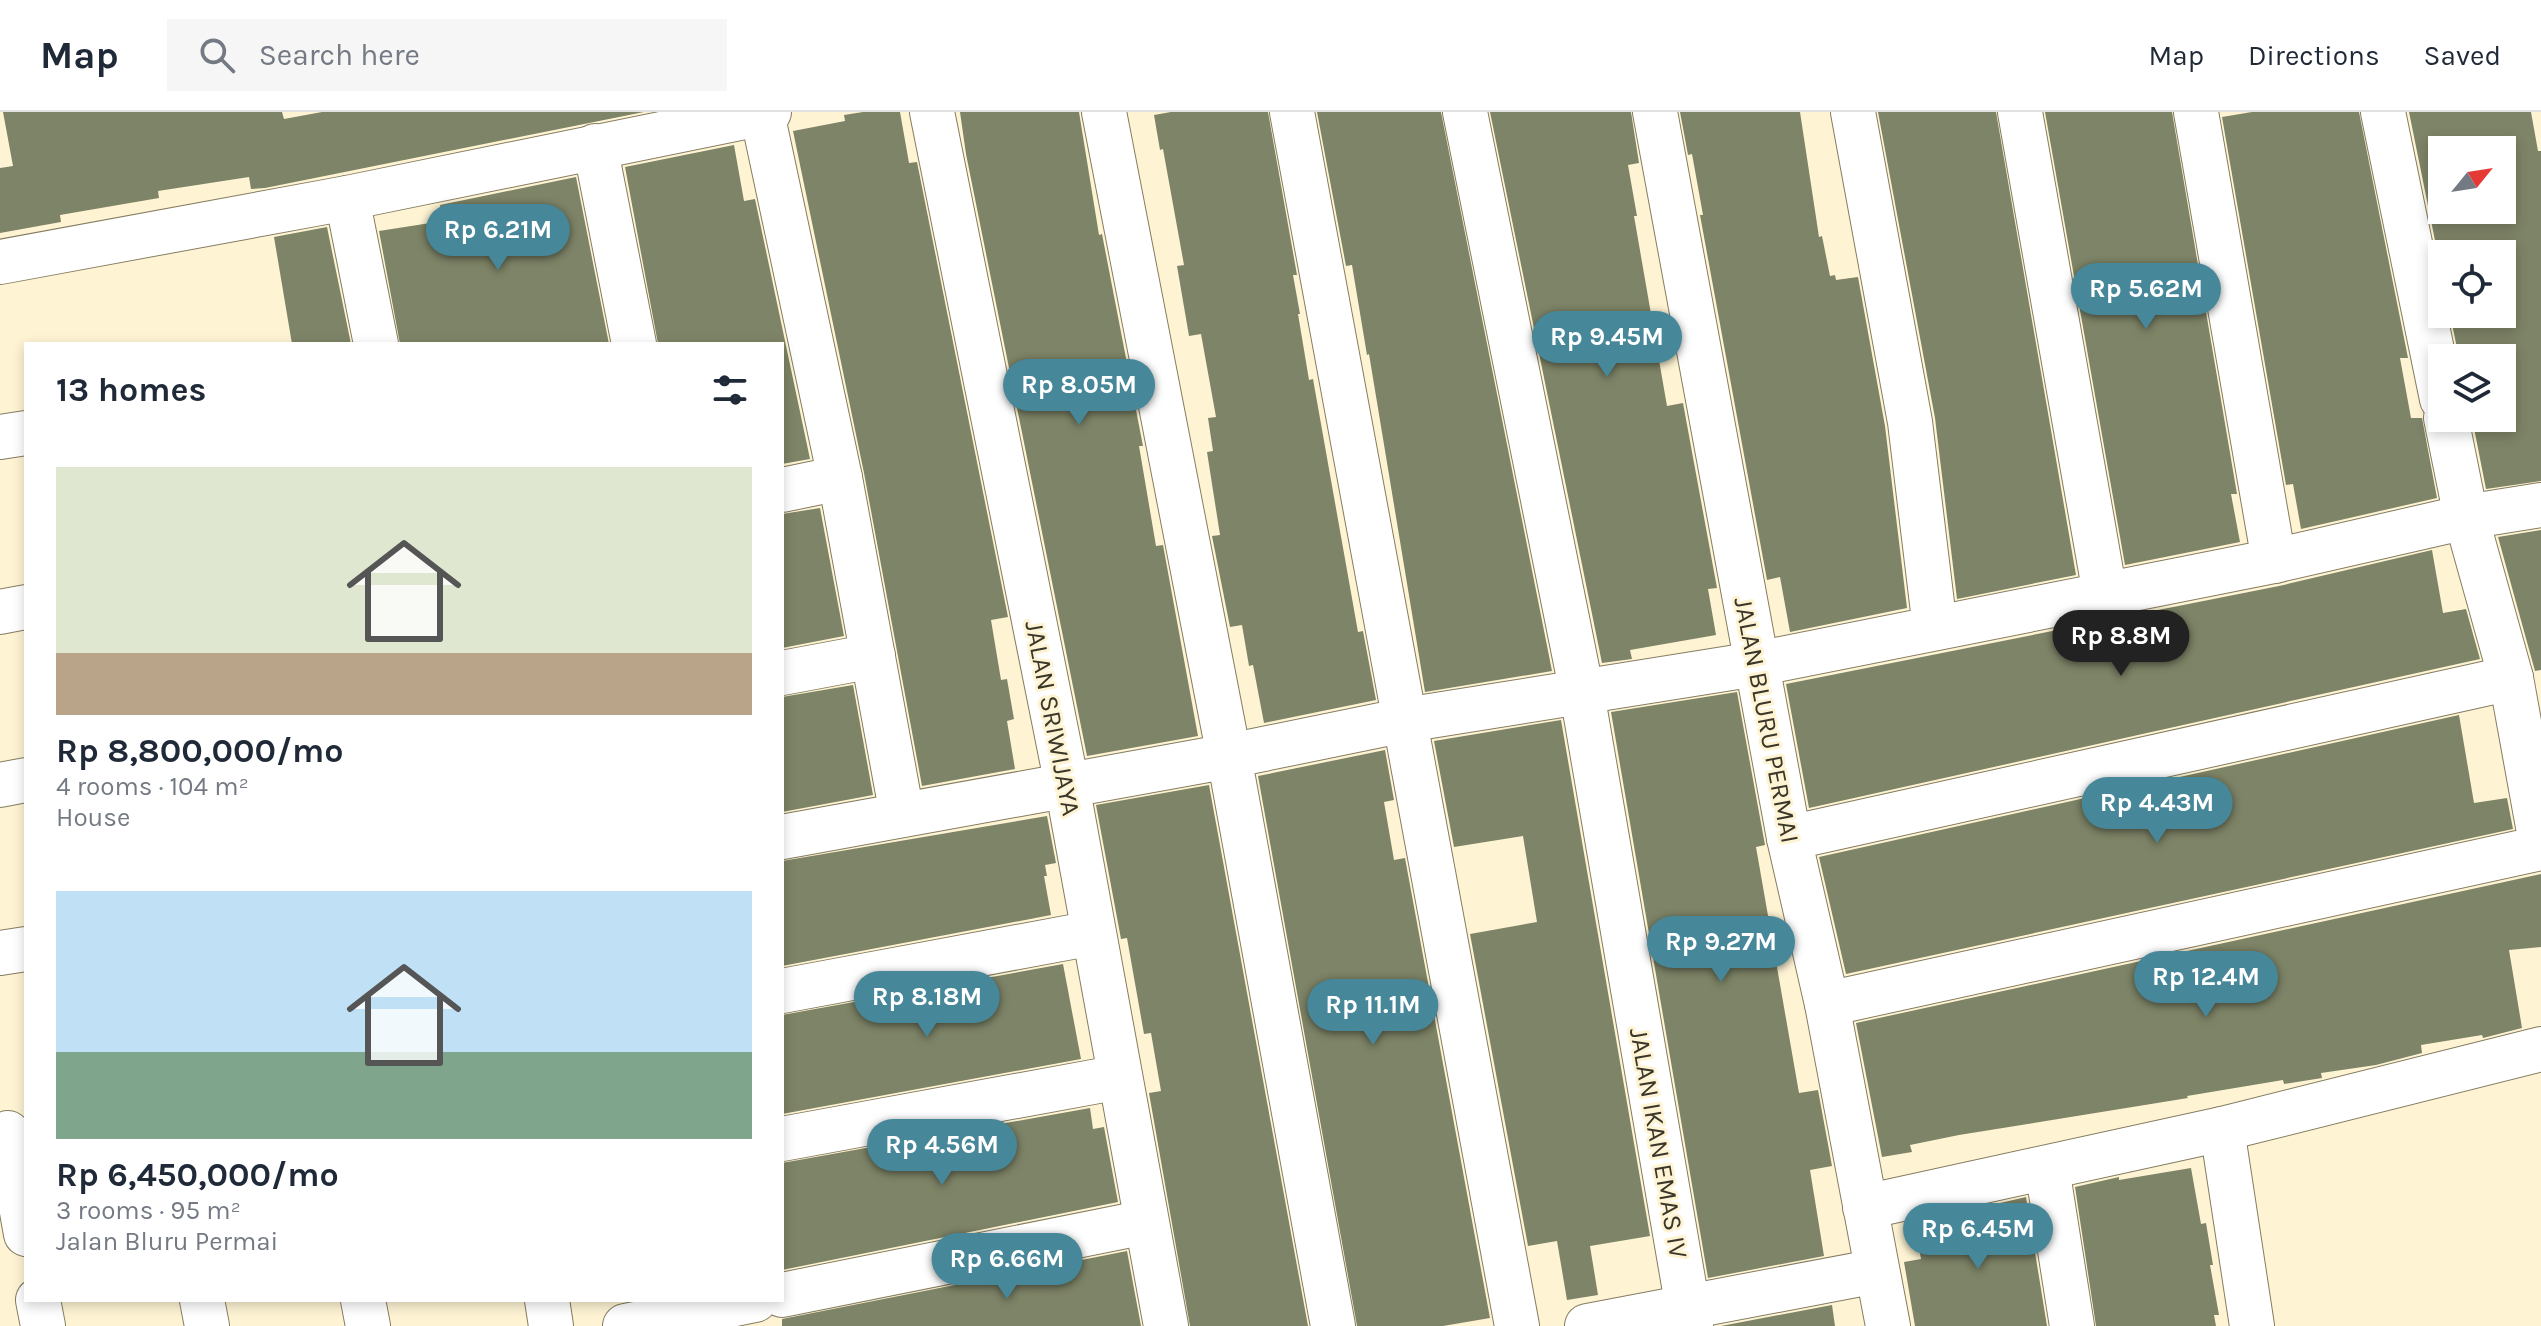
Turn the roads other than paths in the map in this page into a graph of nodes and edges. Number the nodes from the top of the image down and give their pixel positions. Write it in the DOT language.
graph roads {
  1 [pos="932,112"];
  2 [pos="1104,112"];
  3 [pos="1292,112"];
  4 [pos="1465,112"];
  5 [pos="1655,112"];
  6 [pos="1853,112"];
  7 [pos="2020,112"];
  8 [pos="2196,112"];
  9 [pos="2383,112"];
  10 [pos="765,113"];
  11 [pos="609,133"];
  12 [pos="347,198"];
  13 [pos="0,262"];
  14 [pos="376,342"];
  15 [pos="634,342"];
  16 [pos="2431,344"];
  17 [pos="2449,432"];
  18 [pos="24,433"];
  19 [pos="0,437"];
  20 [pos="840,478"];
  21 [pos="784,490"];
  22 [pos="2541,505"];
  23 [pos="2466,517"];
  24 [pos="2274,561"];
  25 [pos="2105,594"];
  26 [pos="24,607"];
  27 [pos="0,612"];
  28 [pos="1935,628"];
  29 [pos="873,656"];
  30 [pos="1756,664"];
  31 [pos="784,673"];
  32 [pos="2511,678"];
  33 [pos="1582,693"];
  34 [pos="1405,720"];
  35 [pos="1229,756"];
  36 [pos="24,780"];
  37 [pos="0,785"];
  38 [pos="1067,785"];
  39 [pos="902,815"];
  40 [pos="784,837"];
  41 [pos="1789,838"];
  42 [pos="2541,845"];
  43 [pos="1093,933"];
  44 [pos="24,949"];
  45 [pos="0,953"];
  46 [pos="784,991"];
  47 [pos="1827,1004"];
  48 [pos="2541,1049"];
  49 [pos="1120,1077"];
  50 [pos="2222,1129"];
  51 [pos="11,1133"];
  52 [pos="784,1139"];
  53 [pos="2047,1168"];
  54 [pos="1865,1207"];
  55 [pos="24,1221"];
  56 [pos="1146,1222"];
  57 [pos="1877,1271"];
  58 [pos="784,1295"];
  59 [pos="38,1302"];
  60 [pos="202,1302"];
  61 [pos="363,1302"];
  62 [pos="547,1302"];
  63 [pos="745,1302"];
  64 [pos="1689,1317"];
  65 [pos="43,1326"];
  66 [pos="207,1326"];
  67 [pos="368,1326"];
  68 [pos="551,1326"];
  69 [pos="625,1326"];
  70 [pos="1166,1326"];
  71 [pos="1333,1326"];
  72 [pos="1517,1326"];
  73 [pos="1587,1326"];
  74 [pos="1888,1326"];
  75 [pos="2072,1326"];
  76 [pos="2252,1326"];
  1 -- 38 [label="street, JALAN SRIWIJAYA"];
  2 -- 35 [label="street"];
  3 -- 34 [label="street"];
  4 -- 33 [label="street, JALAN IKAN EMAS IV"];
  5 -- 30 [label="street, JALAN BLURU PERMAI"];
  6 -- 28 [label="street"];
  7 -- 25 [label="street"];
  8 -- 24 [label="street"];
  9 -- 16 [label="street"];
  10 -- 11 [label="street"];
  10 -- 20 [label="street"];
  11 -- 12 [label="street"];
  11 -- 15 [label="street"];
  12 -- 13 [label="street"];
  12 -- 14 [label="street"];
  17 -- 23 [label="street"];
  18 -- 19 [label="street"];
  20 -- 21 [label="street"];
  20 -- 29 [label="street"];
  22 -- 23 [label="street"];
  23 -- 24 [label="street"];
  23 -- 32 [label="street"];
  24 -- 25 [label="street"];
  25 -- 28 [label="street"];
  26 -- 27 [label="street"];
  28 -- 30 [label="street"];
  29 -- 31 [label="street"];
  29 -- 39 [label="street"];
  30 -- 33 [label="street"];
  30 -- 41 [label="street, JALAN BLURU PERMAI"];
  32 -- 41 [label="street"];
  32 -- 42 [label="street"];
  33 -- 34 [label="street"];
  33 -- 64 [label="street, JALAN IKAN EMAS IV"];
  34 -- 35 [label="street"];
  34 -- 72 [label="street"];
  35 -- 38 [label="street"];
  35 -- 71 [label="street"];
  36 -- 37 [label="street"];
  38 -- 39 [label="street"];
  38 -- 43 [label="street, JALAN SRIWIJAYA"];
  39 -- 40 [label="street"];
  41 -- 47 [label="street, JALAN BLURU PERMAI"];
  42 -- 47 [label="street"];
  43 -- 46 [label="street"];
  43 -- 49 [label="street, JALAN SRIWIJAYA"];
  44 -- 45 [label="street"];
  47 -- 54 [label="street, JALAN BLURU PERMAI"];
  48 -- 50 [label="street"];
  49 -- 52 [label="street"];
  49 -- 56 [label="street, JALAN SRIWIJAYA"];
  50 -- 53 [label="street"];
  50 -- 76 [label="street"];
  51 -- 55 [label="street"];
  53 -- 54 [label="street"];
  53 -- 75 [label="street"];
  54 -- 57 [label="street, JALAN BLURU PERMAI"];
  56 -- 58 [label="street"];
  56 -- 70 [label="street, JALAN SRIWIJAYA"];
  57 -- 64 [label="street"];
  57 -- 74 [label="street, JALAN BLURU PERMAI"];
  59 -- 65 [label="street"];
  60 -- 66 [label="street"];
  61 -- 67 [label="street"];
  62 -- 68 [label="street"];
  63 -- 69 [label="street"];
  64 -- 73 [label="street"];
}
